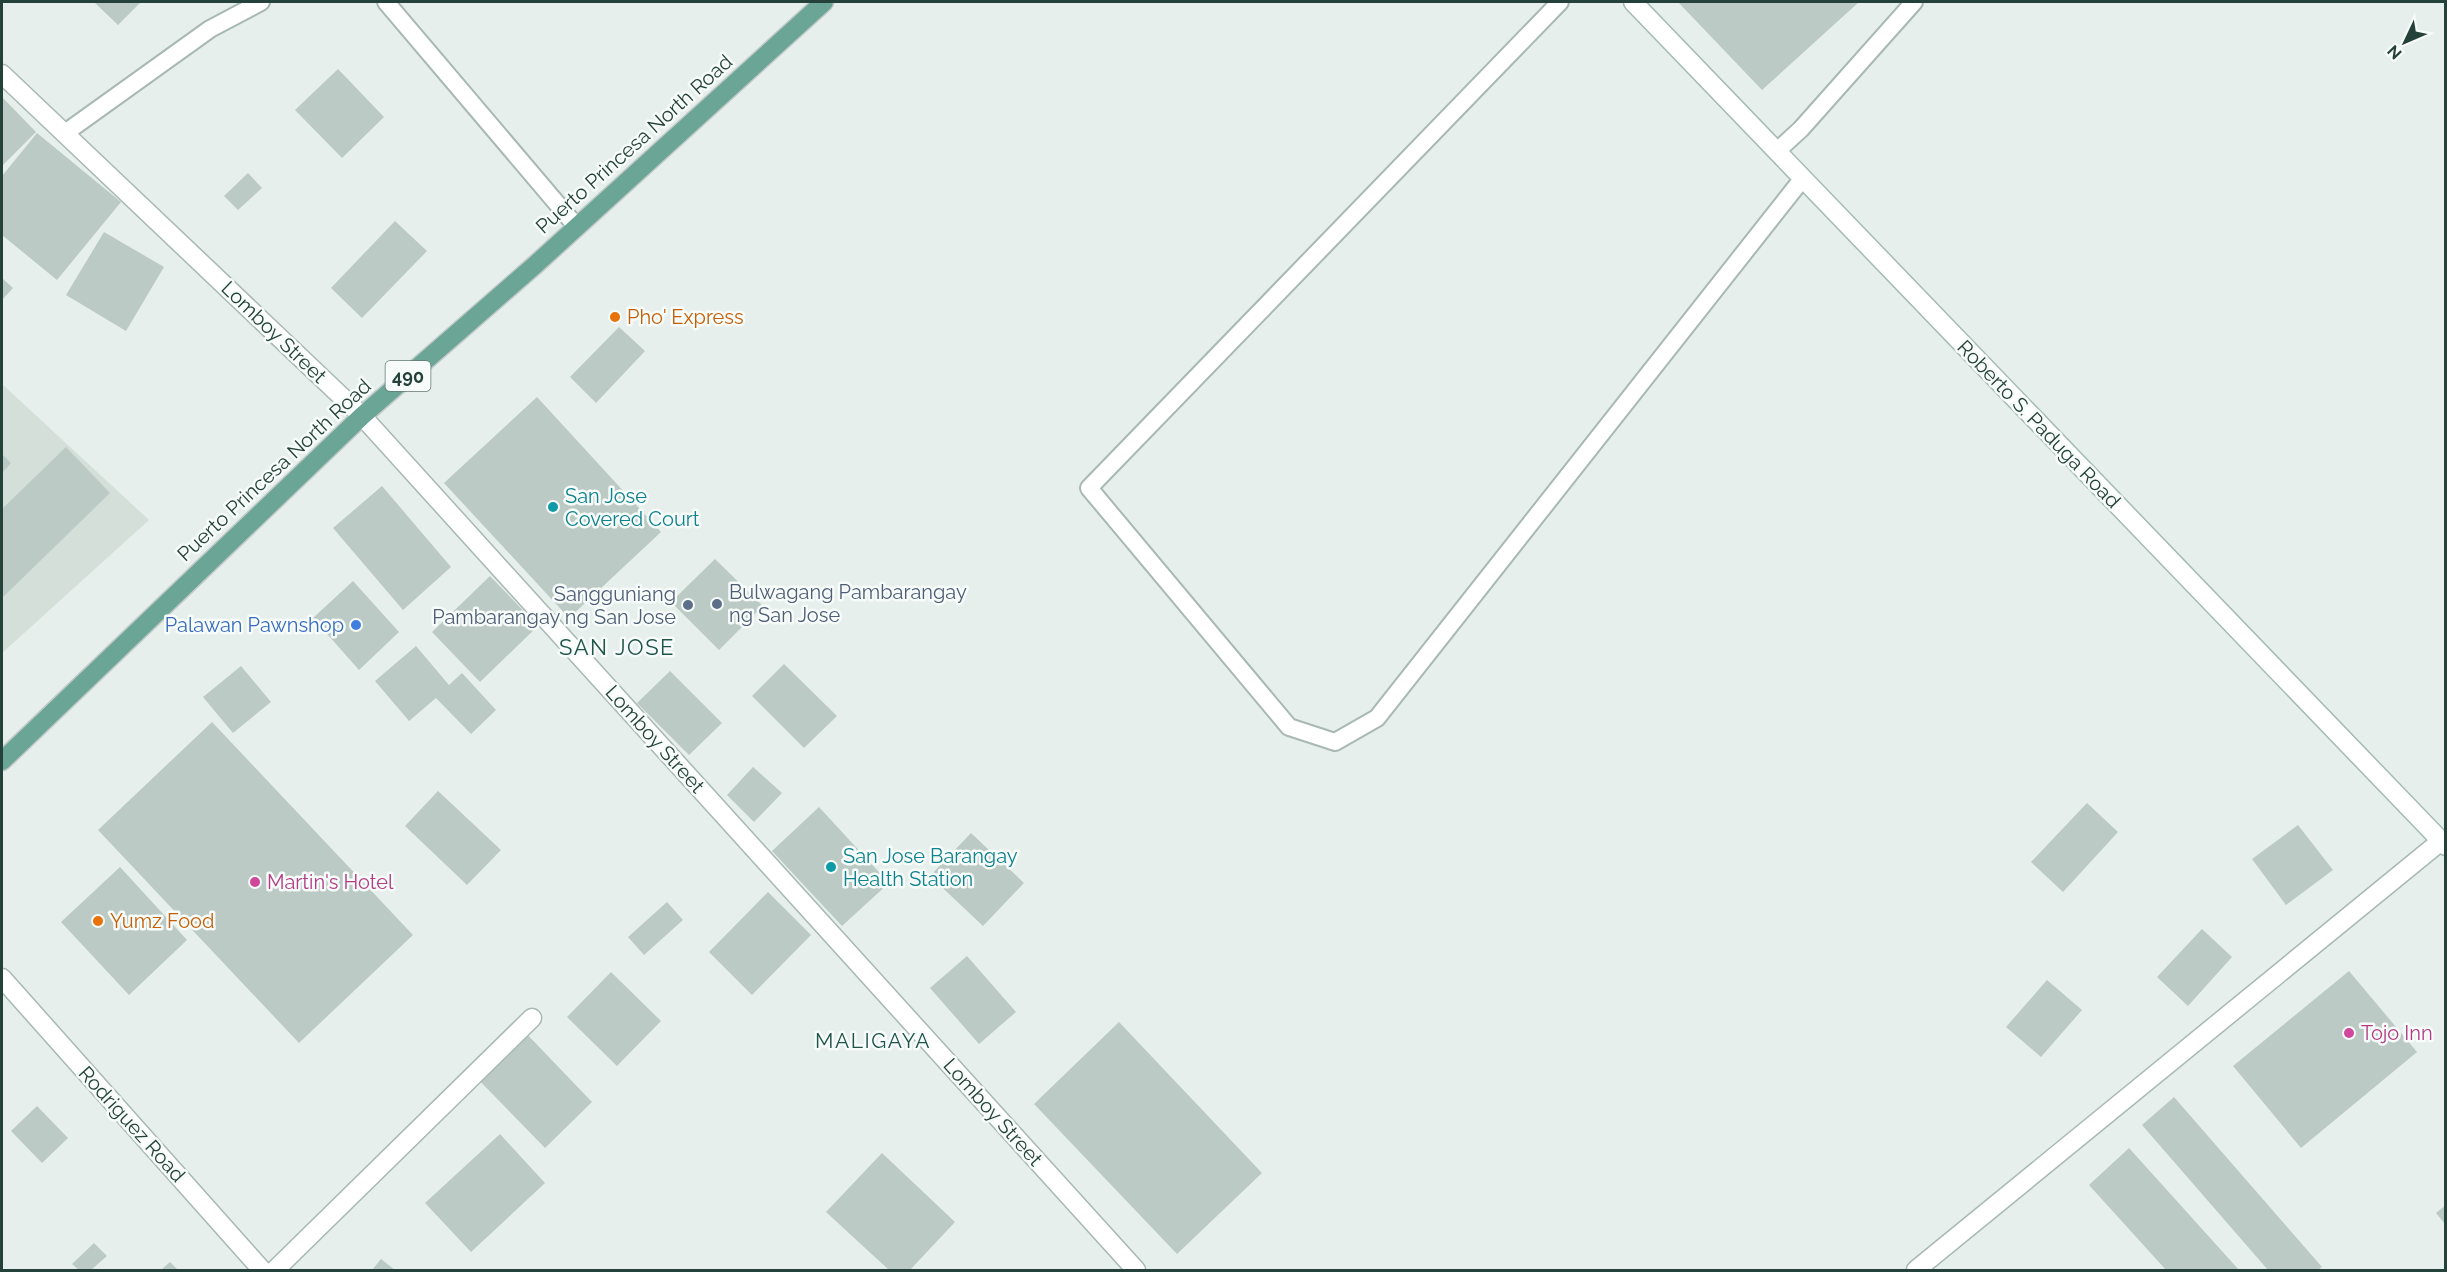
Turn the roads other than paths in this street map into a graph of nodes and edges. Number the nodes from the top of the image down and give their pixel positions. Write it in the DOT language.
graph roads {
  1 [pos="261,2"];
  2 [pos="386,2"];
  3 [pos="824,2"];
  4 [pos="1560,2"];
  5 [pos="1633,2"];
  6 [pos="1914,2"];
  7 [pos="2,74"];
  8 [pos="65,133"];
  9 [pos="1777,151"];
  10 [pos="1803,178"];
  11 [pos="576,226"];
  12 [pos="362,416"];
  13 [pos="2,761"];
  14 [pos="2443,844"];
  15 [pos="2,978"];
  16 [pos="532,1018"];
  17 [pos="262,1270"];
  18 [pos="275,1270"];
  19 [pos="1136,1270"];
  20 [pos="1916,1270"];
  1 -- 8 [label="lane"];
  2 -- 11 [label="lane"];
  3 -- 11 [label="main road, Puerto Princesa North Road / 490"];
  4 -- 10 [label="lane"];
  5 -- 9 [label="street, Roberto S. Paduga Road"];
  6 -- 9 [label="lane"];
  7 -- 8 [label="street, Lomboy Street"];
  8 -- 12 [label="street, Lomboy Street"];
  9 -- 10 [label="street, Roberto S. Paduga Road"];
  10 -- 14 [label="street, Roberto S. Paduga Road"];
  11 -- 12 [label="main road, Puerto Princesa North Road / 490"];
  12 -- 13 [label="main road, Puerto Princesa North Road / 490"];
  12 -- 19 [label="street, Lomboy Street"];
  14 -- 20 [label="street"];
  15 -- 17 [label="street, Rodriguez Road"];
  16 -- 18 [label="street"];
}
